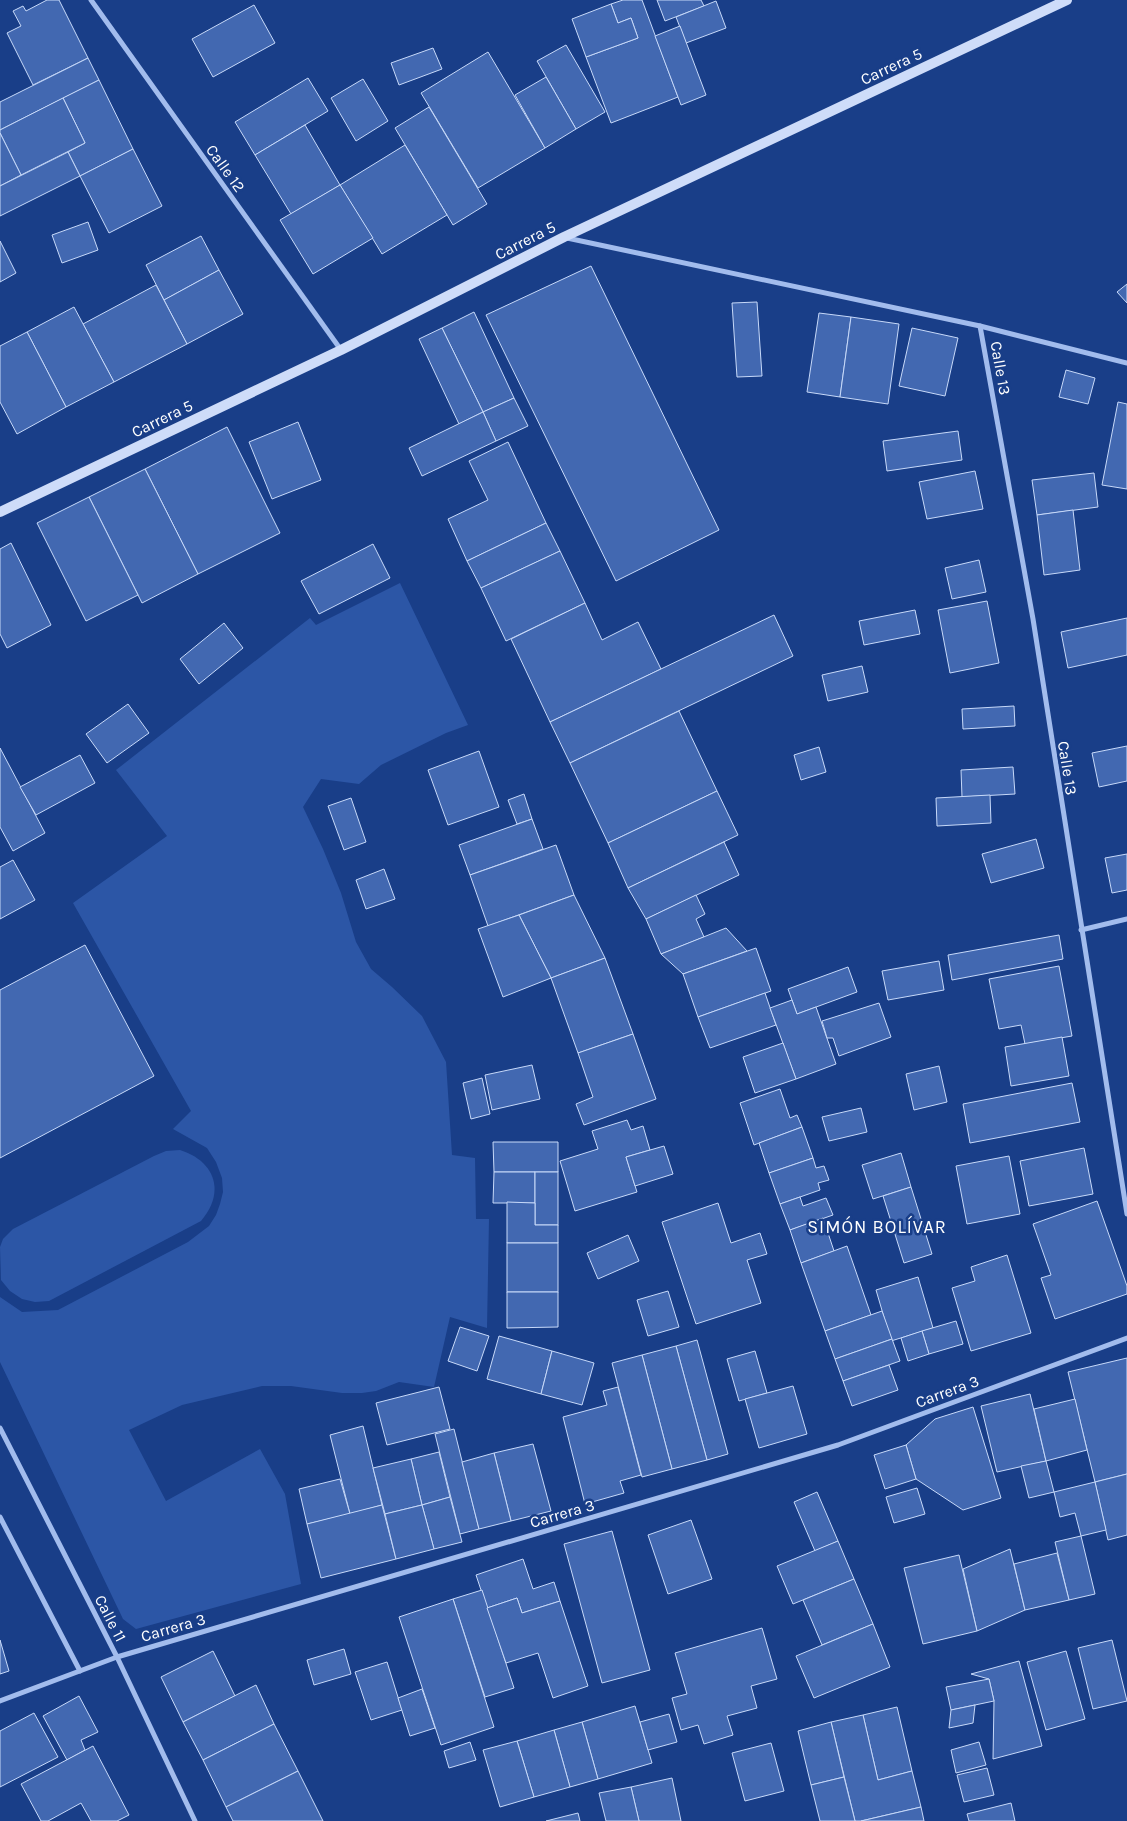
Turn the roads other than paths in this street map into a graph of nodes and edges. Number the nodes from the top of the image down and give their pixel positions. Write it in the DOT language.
graph roads {
  1 [pos="91,0"];
  2 [pos="1066,0"];
  3 [pos="564,237"];
  4 [pos="980,326"];
  5 [pos="341,350"];
  6 [pos="1127,363"];
  7 [pos="0,512"];
  8 [pos="1127,919"];
  9 [pos="1081,930"];
  10 [pos="1127,1214"];
  11 [pos="1127,1338"];
  12 [pos="0,1428"];
  13 [pos="0,1517"];
  14 [pos="117,1657"];
  15 [pos="80,1671"];
  16 [pos="0,1701"];
  17 [pos="195,1821"];
  1 -- 5 [label="street, Calle 12"];
  2 -- 3 [label="street, Carrera 5"];
  3 -- 4 [label="street"];
  3 -- 5 [label="street, Carrera 5"];
  4 -- 6 [label="street"];
  4 -- 9 [label="street, Calle 13"];
  5 -- 7 [label="street, Carrera 5"];
  8 -- 9 [label="street"];
  9 -- 10 [label="street, Calle 13"];
  11 -- 14 [label="street, Carrera 3"];
  12 -- 14 [label="street, Calle 11"];
  13 -- 15 [label="street"];
  14 -- 15 [label="street, Carrera 3"];
  14 -- 17 [label="street, Calle 11"];
  15 -- 16 [label="street, Carrera 3"];
}
